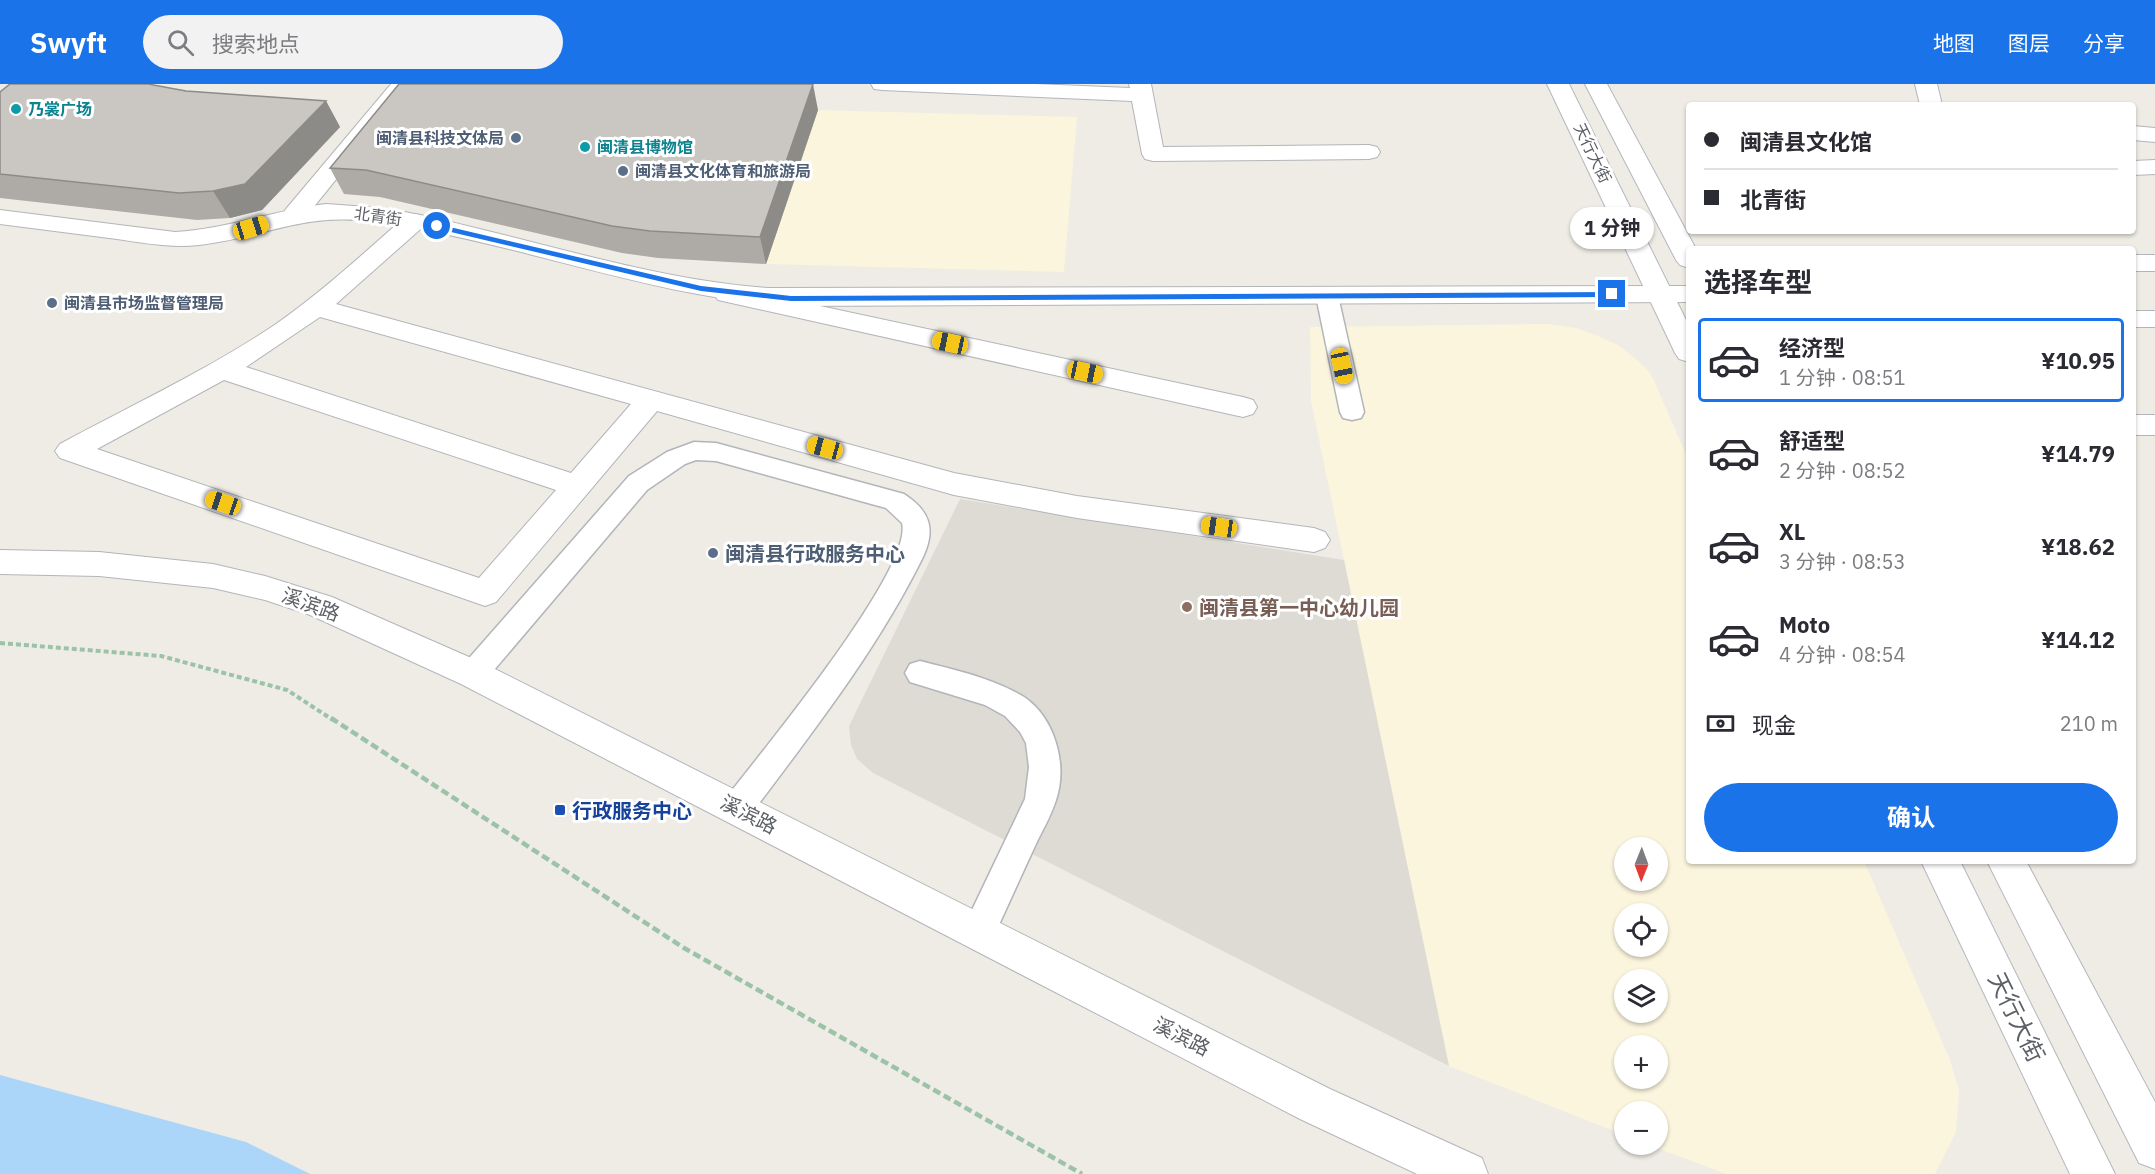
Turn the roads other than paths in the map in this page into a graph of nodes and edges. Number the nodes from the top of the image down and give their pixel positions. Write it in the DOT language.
graph roads {
  1 [pos="402,84"];
  2 [pos="882,84"];
  3 [pos="1558,84"];
  4 [pos="1596,84"];
  5 [pos="1926,84"];
  6 [pos="1141,89"];
  7 [pos="1930,102"];
  8 [pos="2136,133"];
  9 [pos="2155,135"];
  10 [pos="1369,152"];
  11 [pos="2155,167"];
  12 [pos="2136,168"];
  13 [pos="295,214"];
  14 [pos="0,217"];
  15 [pos="415,221"];
  16 [pos="1686,254"];
  17 [pos="2136,263"];
  18 [pos="2155,263"];
  19 [pos="701,289"];
  20 [pos="1660,294"];
  21 [pos="1686,294"];
  22 [pos="1326,296"];
  23 [pos="316,307"];
  24 [pos="2136,319"];
  25 [pos="2155,319"];
  26 [pos="1686,347"];
  27 [pos="221,369"];
  28 [pos="651,400"];
  29 [pos="1243,407"];
  30 [pos="1352,412"];
  31 [pos="2136,425"];
  32 [pos="2155,425"];
  33 [pos="578,486"];
  34 [pos="1314,540"];
  35 [pos="0,562"];
  36 [pos="920,673"];
  37 [pos="473,674"];
  38 [pos="737,808"];
  39 [pos="1941,864"];
  40 [pos="2008,864"];
  41 [pos="979,931"];
  42 [pos="2155,1147"];
  43 [pos="1466,1174"];
  44 [pos="2093,1174"];
  1 -- 13 [label="street"];
  2 -- 6 [label="street"];
  3 -- 20 [label="street, 天行大街"];
  4 -- 16 [label="street"];
  5 -- 7 [label="street"];
  6 -- 10 [label="street"];
  8 -- 9 [label="street"];
  11 -- 12 [label="street"];
  13 -- 14 [label="street, 北青街"];
  13 -- 15 [label="street, 北青街"];
  15 -- 19 [label="street, 北青街"];
  15 -- 23 [label="street"];
  17 -- 18 [label="street"];
  19 -- 22 [label="street, 北青街"];
  19 -- 29 [label="street"];
  20 -- 21 [label="street, 北青街"];
  20 -- 22 [label="street, 北青街"];
  20 -- 26 [label="street, 天行大街"];
  22 -- 30 [label="lane"];
  23 -- 27 [label="street"];
  23 -- 28 [label="street"];
  24 -- 25 [label="street"];
  27 -- 33 [label="street"];
  27 -- 33 [label="street"];
  28 -- 33 [label="street"];
  28 -- 34 [label="street"];
  31 -- 32 [label="street"];
  35 -- 37 [label="street, 溪滨路"];
  36 -- 41 [label="lane"];
  37 -- 38 [label="street, 溪滨路"];
  37 -- 38 [label="lane"];
  38 -- 41 [label="street, 溪滨路"];
  39 -- 44 [label="street, 天行大街"];
  40 -- 42 [label="street"];
  41 -- 43 [label="street, 溪滨路"];
}
